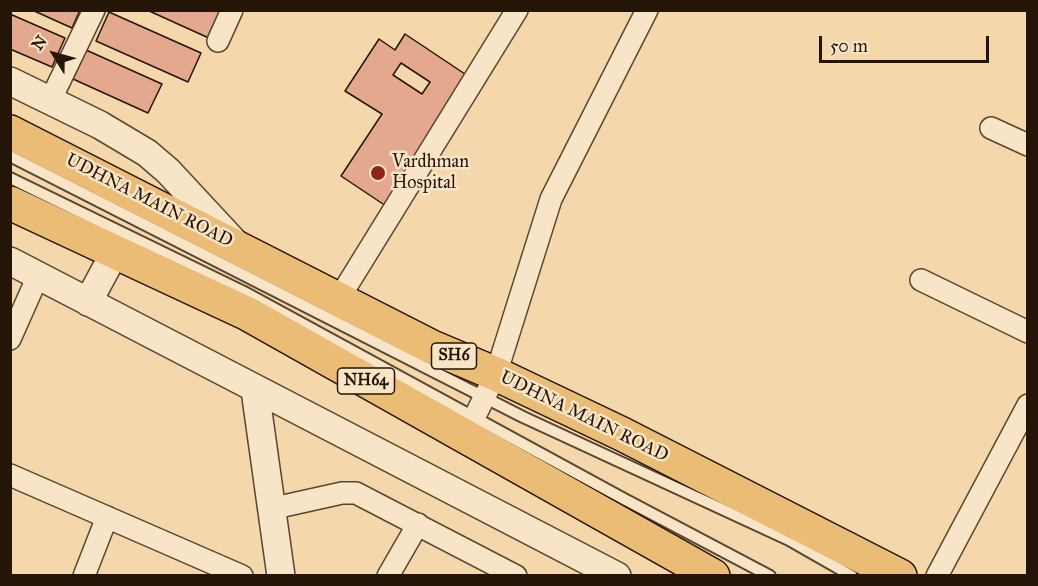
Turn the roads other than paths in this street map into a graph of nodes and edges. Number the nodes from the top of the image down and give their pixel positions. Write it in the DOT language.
graph roads {
  1 [pos="94,10"];
  2 [pos="232,10"];
  3 [pos="517,10"];
  4 [pos="647,10"];
  5 [pos="218,41"];
  6 [pos="10,81"];
  7 [pos="50,101"];
  8 [pos="991,128"];
  9 [pos="10,132"];
  10 [pos="1028,145"];
  11 [pos="10,156"];
  12 [pos="10,178"];
  13 [pos="10,203"];
  14 [pos="239,247"];
  15 [pos="115,252"];
  16 [pos="10,261"];
  17 [pos="38,276"];
  18 [pos="921,280"];
  19 [pos="338,300"];
  20 [pos="88,302"];
  21 [pos="1028,332"];
  22 [pos="10,339"];
  23 [pos="490,386"];
  24 [pos="255,390"];
  25 [pos="1028,405"];
  26 [pos="470,427"];
  27 [pos="10,475"];
  28 [pos="270,509"];
  29 [pos="107,517"];
  30 [pos="418,524"];
  31 [pos="277,570"];
  32 [pos="231,573"];
  33 [pos="84,576"];
  34 [pos="388,576"];
  35 [pos="516,576"];
  36 [pos="617,576"];
  37 [pos="713,576"];
  38 [pos="770,576"];
  39 [pos="852,576"];
  40 [pos="900,576"];
  41 [pos="937,576"];
  1 -- 7 [label="street"];
  2 -- 5 [label="street"];
  3 -- 19 [label="street"];
  4 -- 23 [label="street"];
  6 -- 7 [label="street"];
  7 -- 14 [label="street"];
  8 -- 10 [label="street"];
  9 -- 14 [label="highway, UDHNA MAIN ROAD / SH6"];
  11 -- 23 [label="lane"];
  12 -- 26 [label="lane"];
  13 -- 15 [label="highway, NH64"];
  14 -- 19 [label="highway, UDHNA MAIN ROAD / SH6"];
  15 -- 20 [label="street"];
  15 -- 26 [label="highway, NH64"];
  16 -- 17 [label="street"];
  17 -- 20 [label="street"];
  17 -- 22 [label="street"];
  18 -- 21 [label="street"];
  19 -- 23 [label="highway, UDHNA MAIN ROAD / SH6"];
  20 -- 24 [label="street"];
  23 -- 26 [label="street"];
  23 -- 39 [label="lane"];
  23 -- 40 [label="highway, UDHNA MAIN ROAD / SH6"];
  24 -- 28 [label="street"];
  24 -- 36 [label="street"];
  25 -- 41 [label="street"];
  26 -- 37 [label="highway, NH64"];
  26 -- 38 [label="lane"];
  27 -- 29 [label="street"];
  28 -- 30 [label="street"];
  28 -- 31 [label="street"];
  29 -- 32 [label="street"];
  29 -- 33 [label="street"];
  30 -- 34 [label="street"];
  30 -- 35 [label="street"];
}
